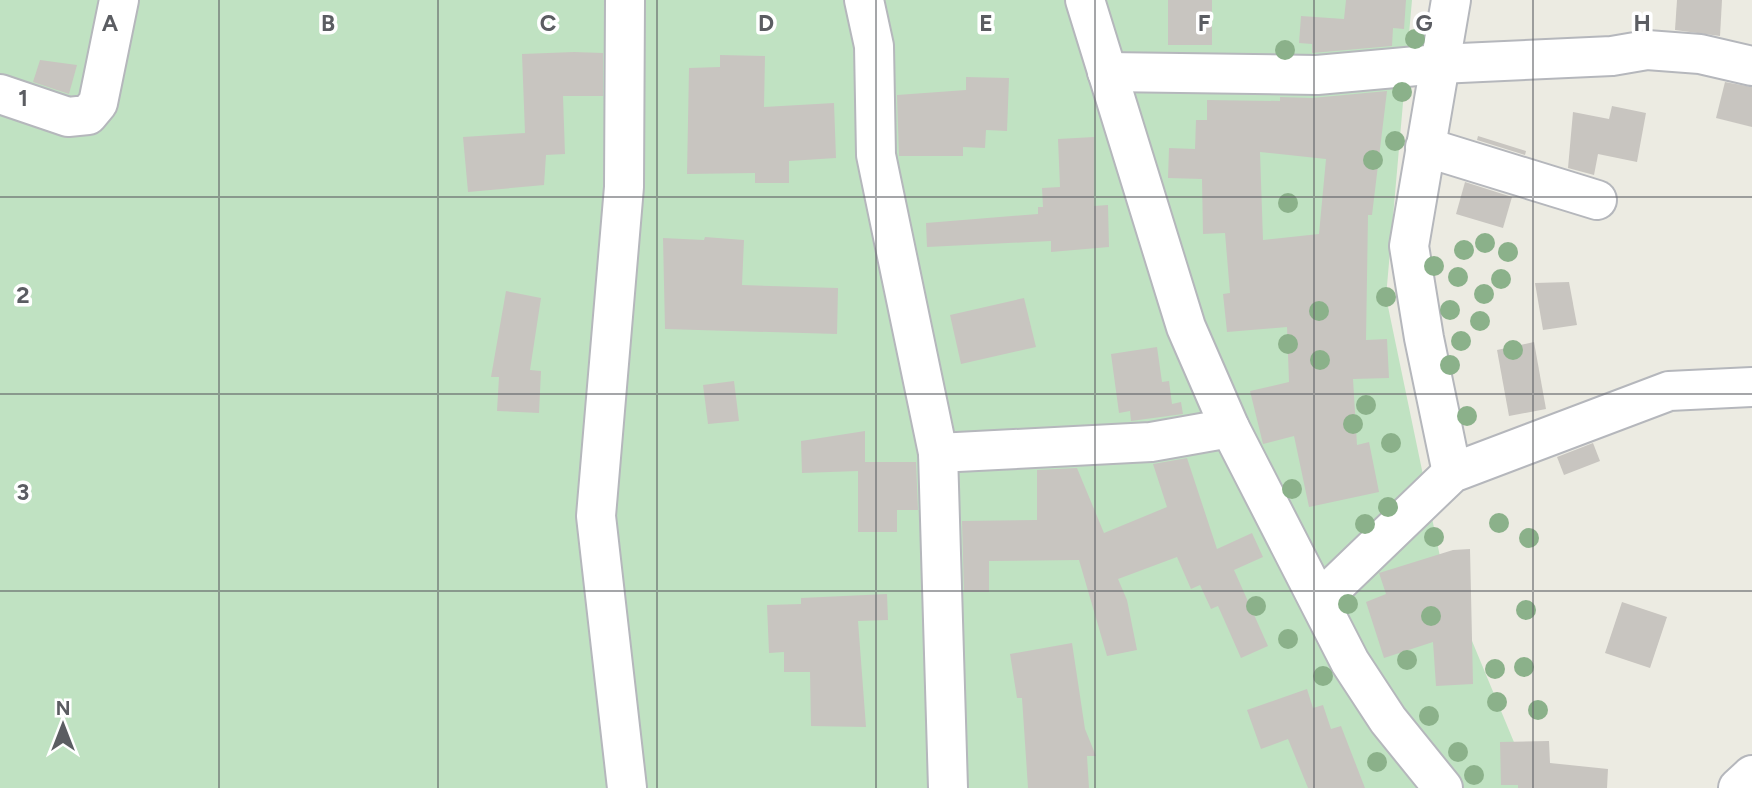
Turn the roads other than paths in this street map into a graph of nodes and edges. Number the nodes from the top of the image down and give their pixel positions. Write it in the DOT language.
graph roads {
  1 [pos="119,0"];
  2 [pos="625,0"];
  3 [pos="864,0"];
  4 [pos="1085,0"];
  5 [pos="1451,0"];
  6 [pos="1439,64"];
  7 [pos="1752,66"];
  8 [pos="1107,72"];
  9 [pos="0,93"];
  10 [pos="1425,146"];
  11 [pos="1597,200"];
  12 [pos="1752,387"];
  13 [pos="1230,428"];
  14 [pos="938,453"];
  15 [pos="1452,472"];
  16 [pos="1320,600"];
  17 [pos="627,788"];
  18 [pos="948,788"];
  19 [pos="1443,788"];
  1 -- 9 [label="street"];
  2 -- 17 [label="street"];
  3 -- 14 [label="street"];
  4 -- 8 [label="street"];
  5 -- 6 [label="street"];
  6 -- 7 [label="street"];
  6 -- 8 [label="street"];
  6 -- 10 [label="street"];
  8 -- 13 [label="street"];
  10 -- 11 [label="street"];
  10 -- 15 [label="street"];
  12 -- 15 [label="street"];
  13 -- 14 [label="street"];
  13 -- 16 [label="street"];
  14 -- 18 [label="street"];
  15 -- 16 [label="street"];
  16 -- 19 [label="street"];
}
